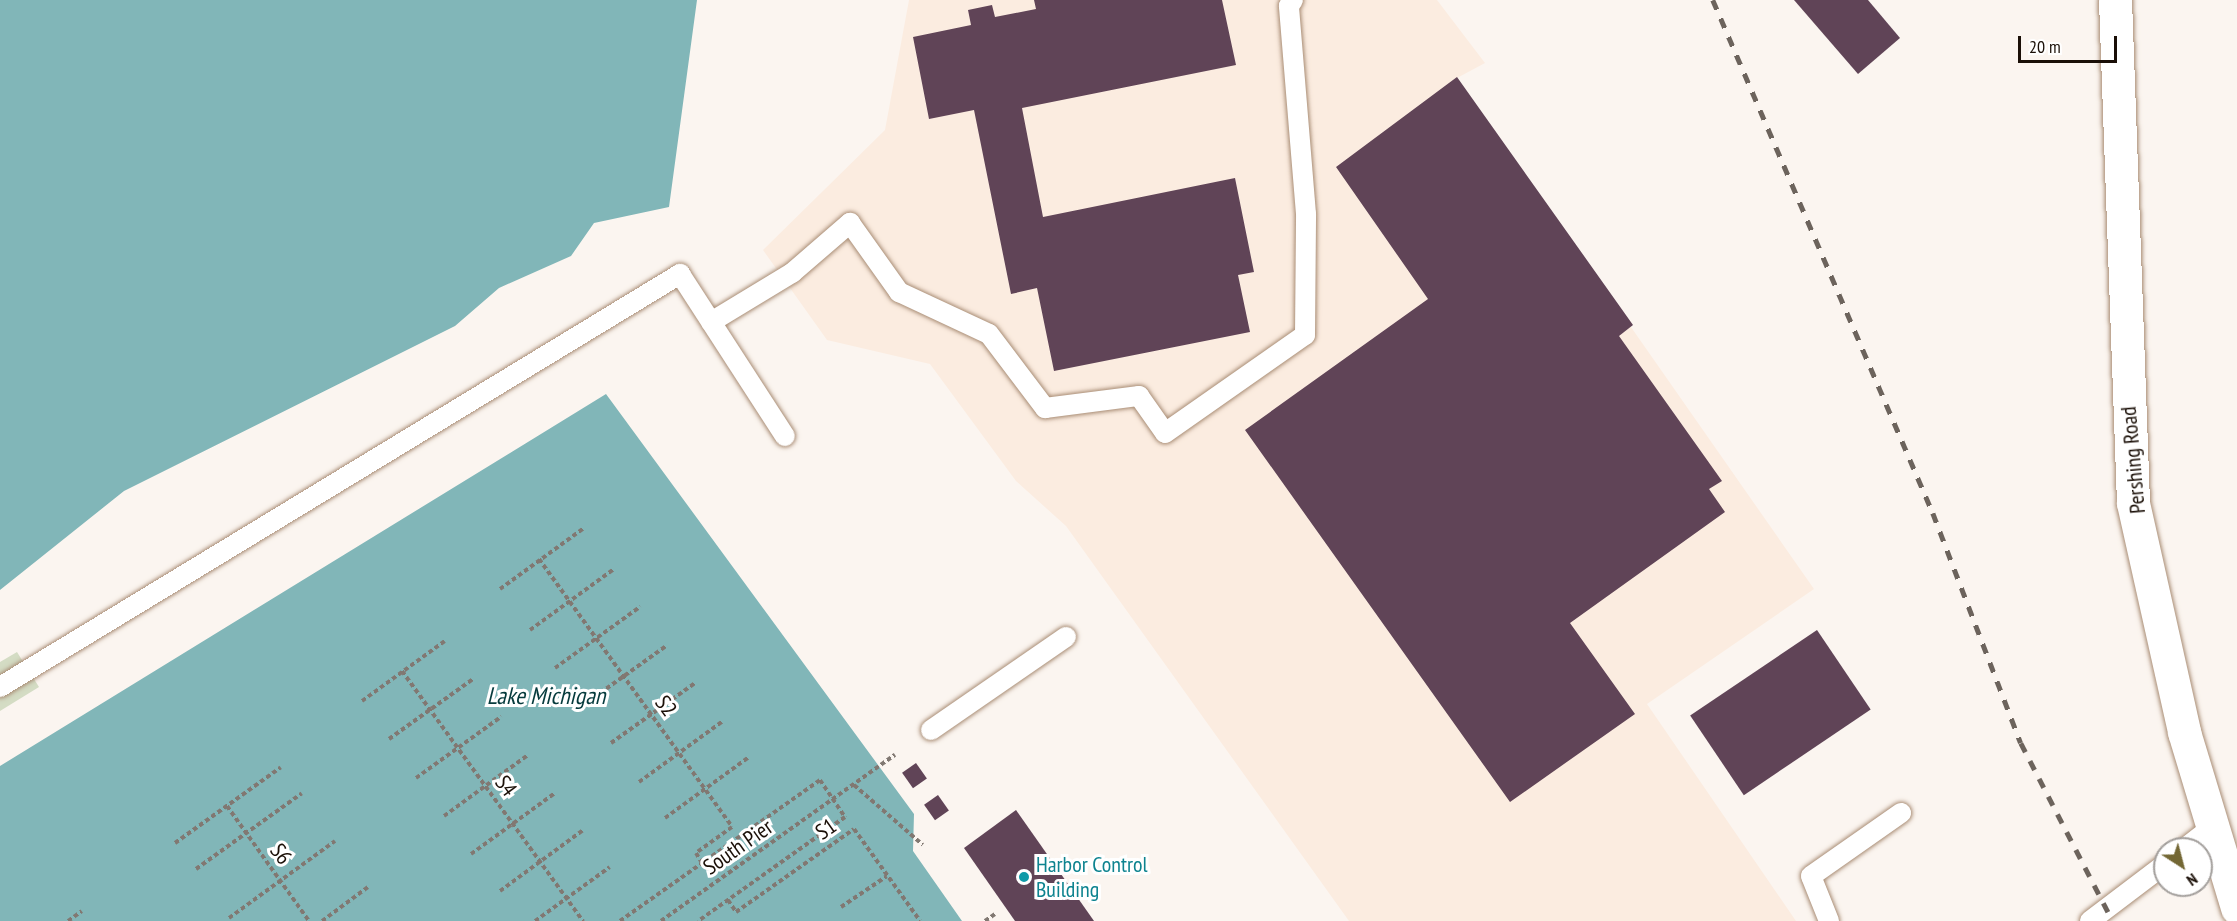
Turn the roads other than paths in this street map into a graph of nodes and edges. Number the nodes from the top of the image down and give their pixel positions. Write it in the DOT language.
graph roads {
  1 [pos="1293,0"];
  2 [pos="2115,0"];
  3 [pos="711,322"];
  4 [pos="785,436"];
  5 [pos="1066,637"];
  6 [pos="0,687"];
  7 [pos="931,730"];
  8 [pos="1901,813"];
  9 [pos="2210,829"];
  10 [pos="2200,837"];
  11 [pos="2153,873"];
  12 [pos="2237,907"];
  13 [pos="1829,921"];
  14 [pos="2090,921"];
  1 -- 3 [label="lane"];
  2 -- 9 [label="street, Pershing Road"];
  3 -- 4 [label="lane"];
  3 -- 6 [label="lane"];
  5 -- 7 [label="lane"];
  8 -- 13 [label="lane"];
  9 -- 10 [label="lane"];
  9 -- 12 [label="street, Pershing Road"];
  11 -- 14 [label="lane"];
}
